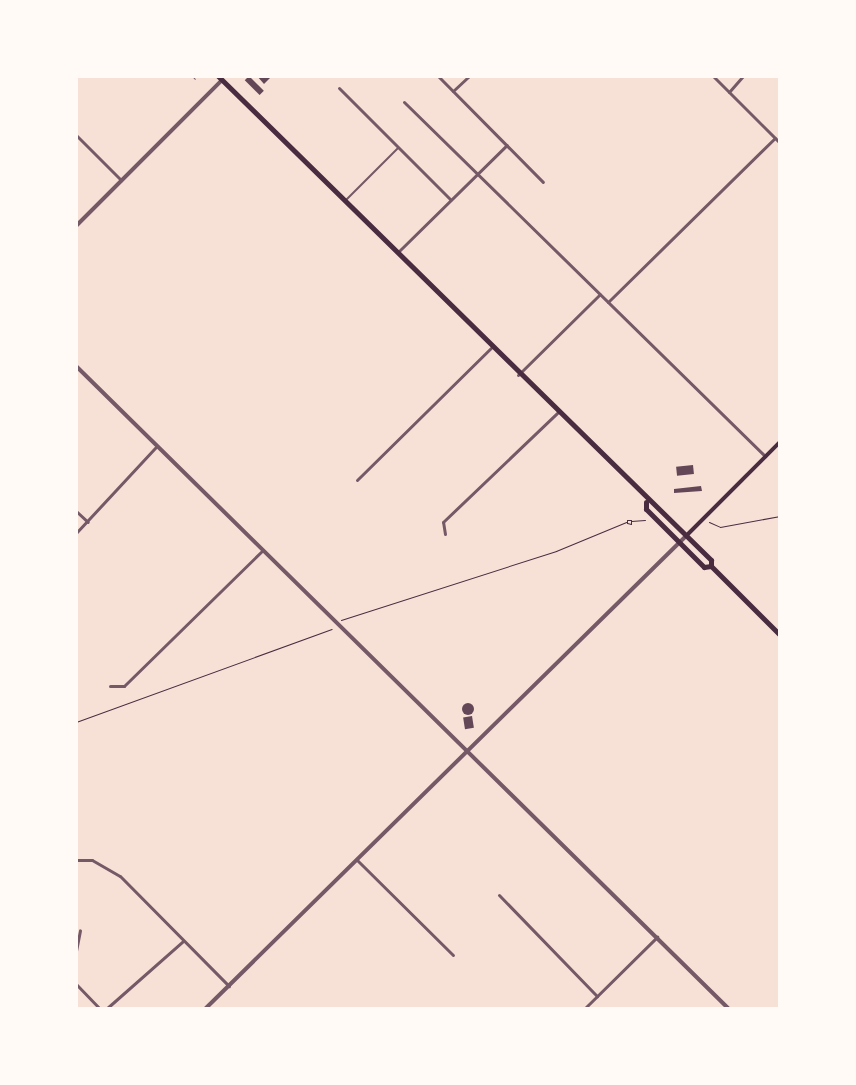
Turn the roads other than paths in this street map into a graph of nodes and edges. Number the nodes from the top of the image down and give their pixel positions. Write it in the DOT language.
graph roads {
  1 [pos="192,76"];
  2 [pos="438,76"];
  3 [pos="469,76"];
  4 [pos="713,76"];
  5 [pos="743,76"];
  6 [pos="222,77"];
  7 [pos="195,79"];
  8 [pos="339,88"];
  9 [pos="453,91"];
  10 [pos="729,92"];
  11 [pos="404,102"];
  12 [pos="76,135"];
  13 [pos="775,138"];
  14 [pos="780,143"];
  15 [pos="507,145"];
  16 [pos="399,147"];
  17 [pos="478,174"];
  18 [pos="121,180"];
  19 [pos="543,182"];
  20 [pos="451,200"];
  21 [pos="344,202"];
  22 [pos="76,226"];
  23 [pos="396,253"];
  24 [pos="600,294"];
  25 [pos="608,302"];
  26 [pos="491,348"];
  27 [pos="76,366"];
  28 [pos="518,375"];
  29 [pos="557,413"];
  30 [pos="780,442"];
  31 [pos="156,447"];
  32 [pos="765,456"];
  33 [pos="357,480"];
  34 [pos="646,502"];
  35 [pos="76,511"];
  36 [pos="88,522"];
  37 [pos="76,533"];
  38 [pos="445,534"];
  39 [pos="686,536"];
  40 [pos="680,542"];
  41 [pos="262,551"];
  42 [pos="711,566"];
  43 [pos="778,630"];
  44 [pos="110,686"];
  45 [pos="469,749"];
  46 [pos="76,860"];
  47 [pos="357,860"];
  48 [pos="499,895"];
  49 [pos="80,930"];
  50 [pos="657,937"];
  51 [pos="183,941"];
  52 [pos="76,951"];
  53 [pos="453,955"];
  54 [pos="76,984"];
  55 [pos="229,986"];
  56 [pos="597,996"];
  57 [pos="100,1009"];
  58 [pos="106,1009"];
  59 [pos="205,1009"];
  60 [pos="584,1009"];
  61 [pos="729,1009"];
  1 -- 7 [label="lane"];
  2 -- 9 [label="street"];
  3 -- 9 [label="street"];
  4 -- 10 [label="street"];
  5 -- 10 [label="street"];
  6 -- 18 [label="street"];
  6 -- 21 [label="main road"];
  8 -- 16 [label="street"];
  9 -- 15 [label="street"];
  10 -- 13 [label="street"];
  11 -- 17 [label="street"];
  12 -- 18 [label="street"];
  13 -- 14 [label="street"];
  13 -- 25 [label="street"];
  15 -- 17 [label="street"];
  15 -- 19 [label="street"];
  16 -- 20 [label="street"];
  16 -- 21 [label="street"];
  17 -- 20 [label="street"];
  17 -- 24 [label="street"];
  18 -- 22 [label="street"];
  20 -- 23 [label="street"];
  21 -- 23 [label="main road"];
  23 -- 26 [label="main road"];
  24 -- 25 [label="street"];
  24 -- 28 [label="street"];
  25 -- 32 [label="street"];
  26 -- 28 [label="main road"];
  26 -- 33 [label="street"];
  27 -- 31 [label="street"];
  28 -- 29 [label="main road"];
  29 -- 34 [label="main road"];
  29 -- 38 [label="street"];
  30 -- 32 [label="main road"];
  31 -- 36 [label="street"];
  31 -- 41 [label="street"];
  32 -- 39 [label="main road"];
  34 -- 39 [label="main road"];
  34 -- 40 [label="main road"];
  35 -- 36 [label="street"];
  36 -- 37 [label="street"];
  39 -- 40 [label="street"];
  39 -- 42 [label="main road"];
  40 -- 42 [label="main road"];
  40 -- 45 [label="street"];
  41 -- 44 [label="street"];
  41 -- 45 [label="street"];
  42 -- 43 [label="main road"];
  45 -- 47 [label="street"];
  45 -- 50 [label="street"];
  46 -- 51 [label="street"];
  47 -- 53 [label="street"];
  47 -- 55 [label="street"];
  48 -- 56 [label="street"];
  49 -- 52 [label="street"];
  50 -- 56 [label="street"];
  50 -- 61 [label="street"];
  51 -- 55 [label="street"];
  51 -- 58 [label="street"];
  54 -- 57 [label="street"];
  55 -- 59 [label="street"];
  56 -- 60 [label="street"];
}
